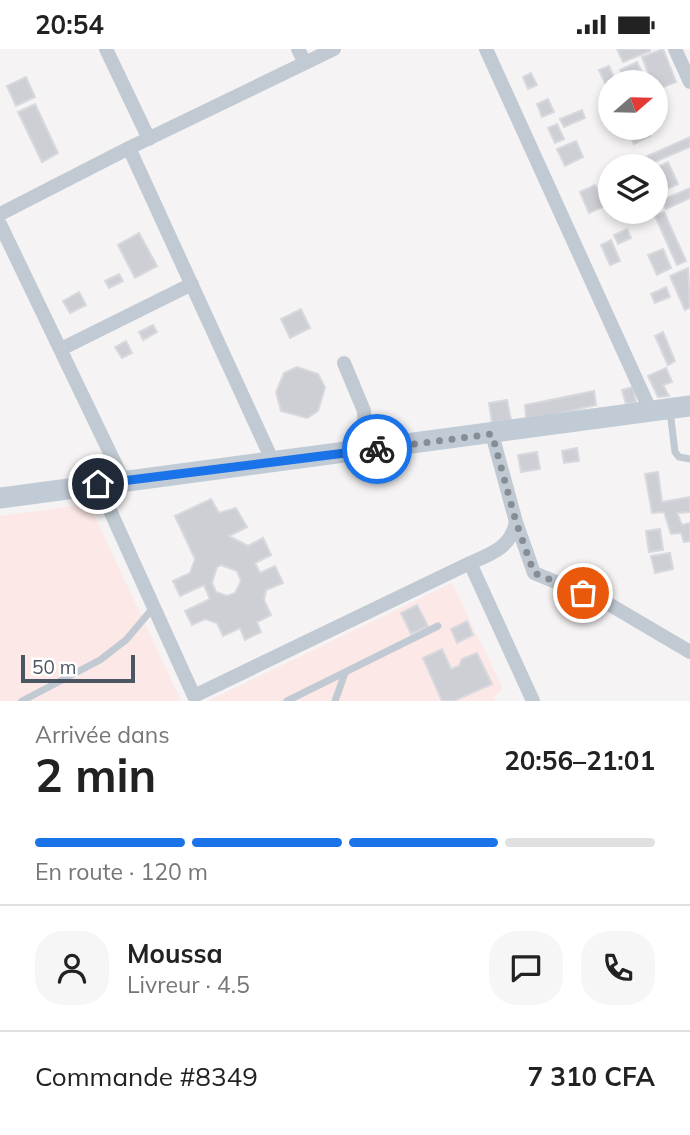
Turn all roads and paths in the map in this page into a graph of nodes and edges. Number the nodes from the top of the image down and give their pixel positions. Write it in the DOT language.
graph roads {
  1 [pos="106,49"];
  2 [pos="298,49"];
  3 [pos="334,49"];
  4 [pos="486,49"];
  5 [pos="675,49"];
  6 [pos="305,63"];
  7 [pos="690,82"];
  8 [pos="149,139"];
  9 [pos="129,148"];
  10 [pos="0,214"];
  11 [pos="0,224"];
  12 [pos="192,284"];
  13 [pos="61,349"];
  14 [pos="344,363"];
  15 [pos="670,409"];
  16 [pos="492,434"];
  17 [pos="365,450"];
  18 [pos="690,459"];
  19 [pos="273,462"];
  20 [pos="124,482"];
  21 [pos="98,484"];
  22 [pos="0,498"];
  23 [pos="516,522"];
  24 [pos="470,563"];
  25 [pos="153,608"];
  26 [pos="438,626"];
  27 [pos="690,652"];
  28 [pos="345,672"];
  29 [pos="195,698"];
  30 [pos="22,701"];
  31 [pos="287,701"];
  32 [pos="335,701"];
  33 [pos="533,701"];
  1 -- 8 [label="street"];
  2 -- 6 [label="street"];
  3 -- 6 [label="street"];
  4 -- 15 [label="street"];
  5 -- 7 [label="street"];
  6 -- 8 [label="street"];
  8 -- 9 [label="street"];
  9 -- 10 [label="street"];
  9 -- 12 [label="street"];
  11 -- 13 [label="street"];
  12 -- 13 [label="street"];
  12 -- 19 [label="street"];
  13 -- 20 [label="street"];
  14 -- 17 [label="street"];
  15 -- 16 [label="main road"];
  15 -- 18 [label="lane"];
  16 -- 17 [label="main road"];
  16 -- 23 [label="street"];
  17 -- 19 [label="main road"];
  19 -- 20 [label="main road"];
  20 -- 21 [label="main road"];
  21 -- 22 [label="main road"];
  21 -- 25 [label="street"];
  23 -- 24 [label="street"];
  23 -- 27 [label="street"];
  24 -- 29 [label="street"];
  24 -- 33 [label="street"];
  25 -- 29 [label="street"];
  25 -- 30 [label="lane"];
  26 -- 28 [label="lane"];
  28 -- 31 [label="lane"];
  28 -- 32 [label="lane"];
}
